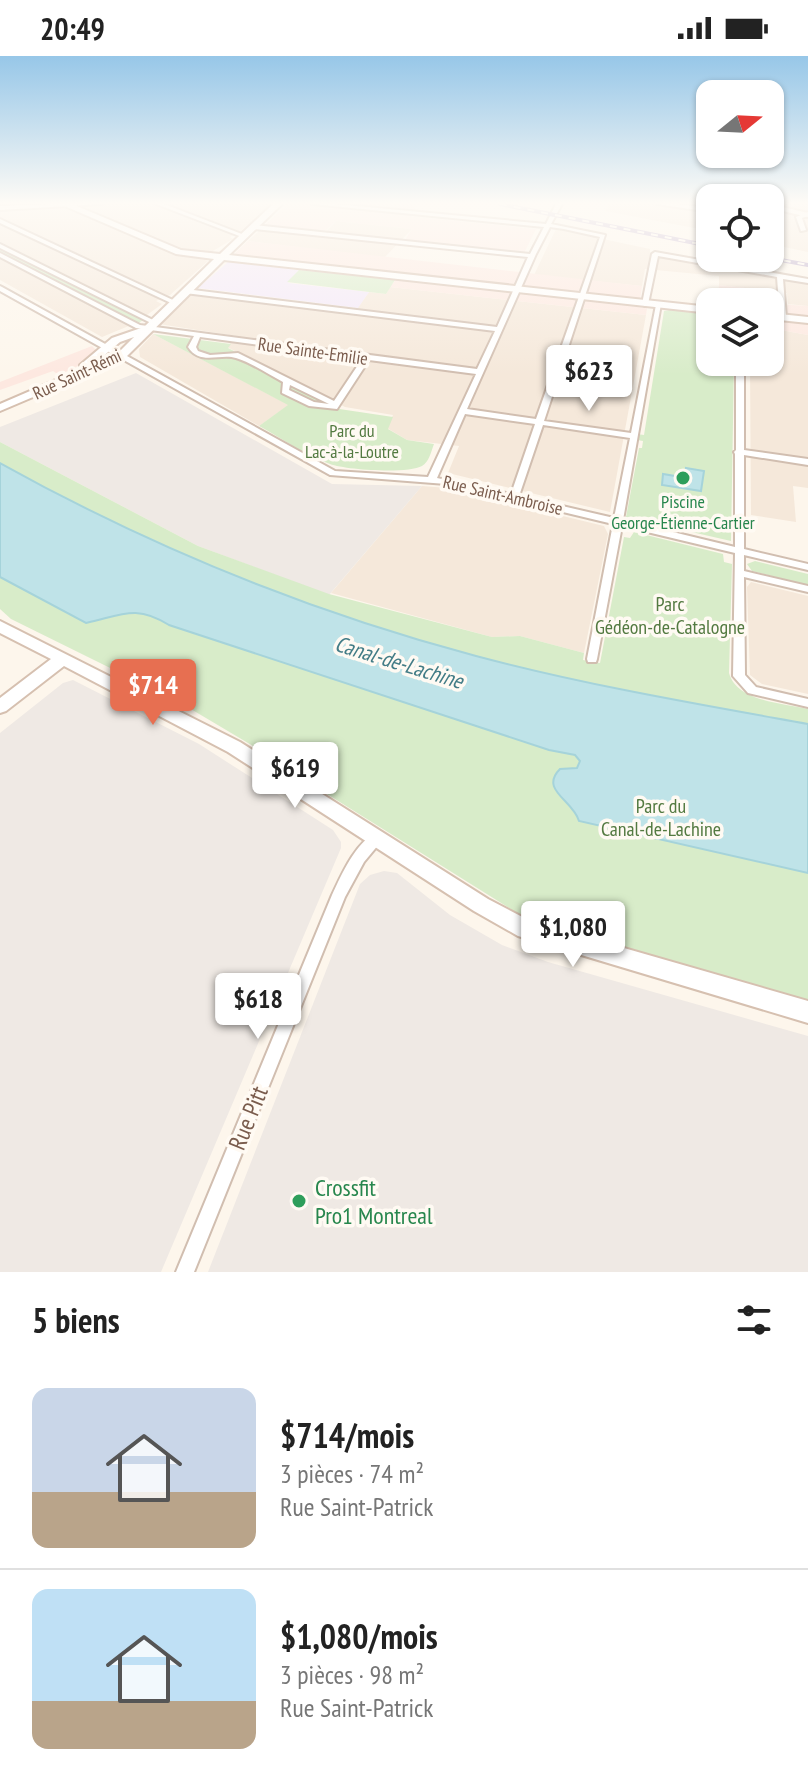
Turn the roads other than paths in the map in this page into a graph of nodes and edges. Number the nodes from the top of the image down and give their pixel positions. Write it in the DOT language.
graph roads {
  1 [pos="11,261"];
  2 [pos="28,261"];
  3 [pos="85,261"];
  4 [pos="217,261"];
  5 [pos="255,261"];
  6 [pos="530,261"];
  7 [pos="594,261"];
  8 [pos="654,261"];
  9 [pos="692,261"];
  10 [pos="780,277"];
  11 [pos="808,281"];
  12 [pos="0,288"];
  13 [pos="781,288"];
  14 [pos="517,290"];
  15 [pos="185,291"];
  16 [pos="582,297"];
  17 [pos="173,302"];
  18 [pos="645,304"];
  19 [pos="659,305"];
  20 [pos="696,309"];
  21 [pos="784,317"];
  22 [pos="808,320"];
  23 [pos="149,325"];
  24 [pos="499,329"];
  25 [pos="198,335"];
  26 [pos="107,348"];
  27 [pos="121,356"];
  28 [pos="366,358"];
  29 [pos="480,372"];
  30 [pos="740,376"];
  31 [pos="0,401"];
  32 [pos="0,408"];
  33 [pos="462,411"];
  34 [pos="541,422"];
  35 [pos="633,436"];
  36 [pos="738,452"];
  37 [pos="808,462"];
  38 [pos="432,479"];
  39 [pos="514,497"];
  40 [pos="619,522"];
  41 [pos="739,551"];
  42 [pos="808,567"];
  43 [pos="740,573"];
  44 [pos="808,589"];
  45 [pos="0,626"];
  46 [pos="63,658"];
  47 [pos="592,659"];
  48 [pos="808,703"];
  49 [pos="0,707"];
  50 [pos="377,838"];
  51 [pos="808,1012"];
  52 [pos="185,1272"];
  1 -- 23 [label="street"];
  2 -- 23 [label="street"];
  3 -- 17 [label="street"];
  4 -- 15 [label="main road, Rue Saint-Rémi"];
  5 -- 14 [label="main road"];
  6 -- 14 [label="street"];
  7 -- 16 [label="street"];
  8 -- 18 [label="street"];
  9 -- 10 [label="street"];
  10 -- 11 [label="street"];
  10 -- 13 [label="street"];
  12 -- 26 [label="street, Rue Saint-Ambroise"];
  14 -- 16 [label="main road"];
  14 -- 24 [label="street"];
  15 -- 17 [label="main road, Rue Saint-Rémi"];
  15 -- 24 [label="street"];
  16 -- 18 [label="main road"];
  16 -- 34 [label="street"];
  17 -- 23 [label="main road, Rue Saint-Rémi"];
  18 -- 19 [label="main road"];
  19 -- 20 [label="main road"];
  19 -- 35 [label="street"];
  21 -- 22 [label="main road"];
  23 -- 25 [label="street, Rue Sainte-Emilie"];
  23 -- 26 [label="main road, Rue Saint-Rémi"];
  23 -- 27 [label="main road, Rue Saint-Rémi"];
  24 -- 29 [label="street"];
  25 -- 28 [label="street, Rue Sainte-Emilie"];
  25 -- 28 [label="street"];
  26 -- 27 [label="street, Rue Saint-Ambroise"];
  26 -- 31 [label="main road, Rue Saint-Rémi"];
  27 -- 32 [label="main road, Rue Saint-Rémi"];
  27 -- 38 [label="street, Rue Saint-Ambroise"];
  28 -- 29 [label="street, Rue Sainte-Emilie"];
  29 -- 33 [label="street"];
  30 -- 36 [label="street"];
  33 -- 34 [label="street"];
  33 -- 38 [label="street"];
  34 -- 35 [label="street"];
  34 -- 39 [label="street"];
  35 -- 40 [label="street"];
  36 -- 37 [label="street"];
  36 -- 41 [label="street"];
  38 -- 39 [label="street, Rue Saint-Ambroise"];
  39 -- 40 [label="street, Rue Saint-Ambroise"];
  40 -- 41 [label="street, Rue Saint-Ambroise"];
  40 -- 47 [label="street"];
  41 -- 42 [label="street, Rue Saint-Ambroise"];
  41 -- 43 [label="street"];
  43 -- 44 [label="street"];
  43 -- 48 [label="street"];
  45 -- 46 [label="main road"];
  46 -- 49 [label="main road"];
  46 -- 50 [label="main road"];
  50 -- 51 [label="main road"];
  50 -- 52 [label="street, Rue Pitt"];
}
